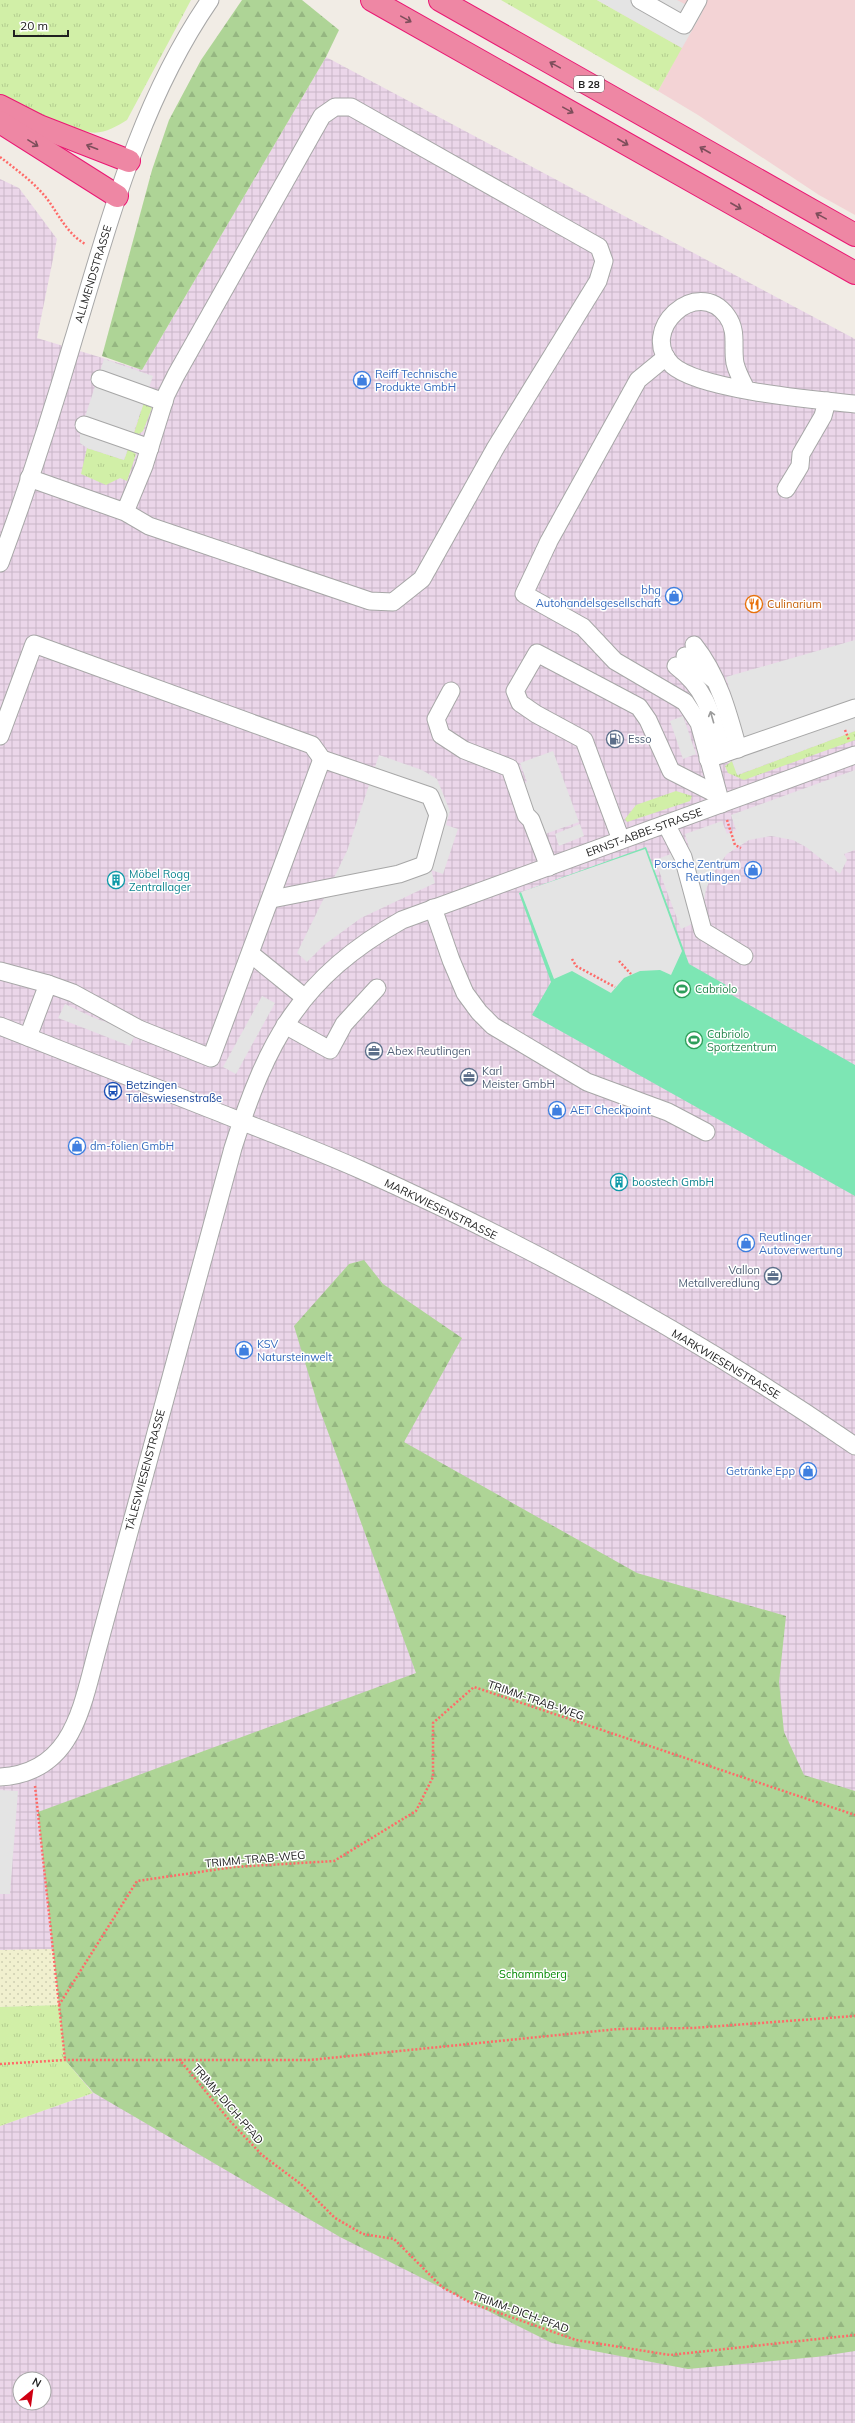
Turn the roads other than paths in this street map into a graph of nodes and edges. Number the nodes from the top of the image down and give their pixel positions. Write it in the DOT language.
graph roads {
  1 [pos="210,0"];
  2 [pos="372,0"];
  3 [pos="440,0"];
  4 [pos="640,0"];
  5 [pos="698,0"];
  6 [pos="0,106"];
  7 [pos="0,122"];
  8 [pos="129,161"];
  9 [pos="117,196"];
  10 [pos="855,235"];
  11 [pos="855,273"];
  12 [pos="666,357"];
  13 [pos="100,379"];
  14 [pos="746,389"];
  15 [pos="827,401"];
  16 [pos="164,402"];
  17 [pos="855,404"];
  18 [pos="84,425"];
  19 [pos="150,448"];
  20 [pos="29,478"];
  21 [pos="786,489"];
  22 [pos="125,512"];
  23 [pos="1,559"];
  24 [pos="451,691"];
  25 [pos="847,710"];
  26 [pos="0,736"];
  27 [pos="723,754"];
  28 [pos="855,756"];
  29 [pos="322,759"];
  30 [pos="720,799"];
  31 [pos="666,824"];
  32 [pos="622,840"];
  33 [pos="549,866"];
  34 [pos="272,899"];
  35 [pos="433,908"];
  36 [pos="251,954"];
  37 [pos="744,956"];
  38 [pos="0,971"];
  39 [pos="48,984"];
  40 [pos="377,988"];
  41 [pos="304,997"];
  42 [pos="285,1025"];
  43 [pos="0,1026"];
  44 [pos="28,1037"];
  45 [pos="241,1122"];
  46 [pos="706,1132"];
  47 [pos="855,1446"];
  48 [pos="0,1777"];
  1 -- 8 [label="street, ALLMENDSTRASSE"];
  2 -- 11 [label="highway, one-way"];
  10 -- 3 [label="highway, B 28, one-way"];
  4 -- 5 [label="street"];
  8 -- 6 [label="highway, one-way"];
  7 -- 9 [label="highway, one-way"];
  8 -- 9 [label="street, ALLMENDSTRASSE"];
  9 -- 20 [label="street, ALLMENDSTRASSE"];
  12 -- 14 [label="street"];
  12 -- 14 [label="street"];
  12 -- 27 [label="street"];
  13 -- 16 [label="street"];
  14 -- 15 [label="street"];
  15 -- 17 [label="street"];
  15 -- 21 [label="street"];
  16 -- 19 [label="street"];
  16 -- 22 [label="street"];
  18 -- 19 [label="street"];
  19 -- 22 [label="street"];
  20 -- 22 [label="street"];
  20 -- 23 [label="street, ALLMENDSTRASSE"];
  24 -- 33 [label="street"];
  25 -- 27 [label="street"];
  26 -- 29 [label="street"];
  27 -- 27 [label="street, one-way"];
  27 -- 30 [label="street"];
  28 -- 30 [label="street, ERNST-ABBE-STRASSE"];
  29 -- 34 [label="street"];
  29 -- 34 [label="street"];
  30 -- 31 [label="street, ERNST-ABBE-STRASSE"];
  30 -- 32 [label="street"];
  31 -- 32 [label="street, ERNST-ABBE-STRASSE"];
  31 -- 37 [label="street"];
  32 -- 33 [label="street, ERNST-ABBE-STRASSE"];
  33 -- 35 [label="street, ERNST-ABBE-STRASSE"];
  34 -- 36 [label="street"];
  35 -- 41 [label="street, ERNST-ABBE-STRASSE"];
  35 -- 46 [label="street"];
  36 -- 39 [label="street"];
  36 -- 41 [label="street"];
  38 -- 39 [label="street"];
  39 -- 44 [label="street"];
  40 -- 42 [label="street"];
  41 -- 42 [label="street, ERNST-ABBE-STRASSE"];
  42 -- 45 [label="street, ERNST-ABBE-STRASSE"];
  43 -- 44 [label="street, MARKWIESENSTRASSE"];
  44 -- 45 [label="street, MARKWIESENSTRASSE"];
  45 -- 47 [label="street, MARKWIESENSTRASSE"];
  45 -- 48 [label="street, TÄLESWIESENSTRASSE"];
}
